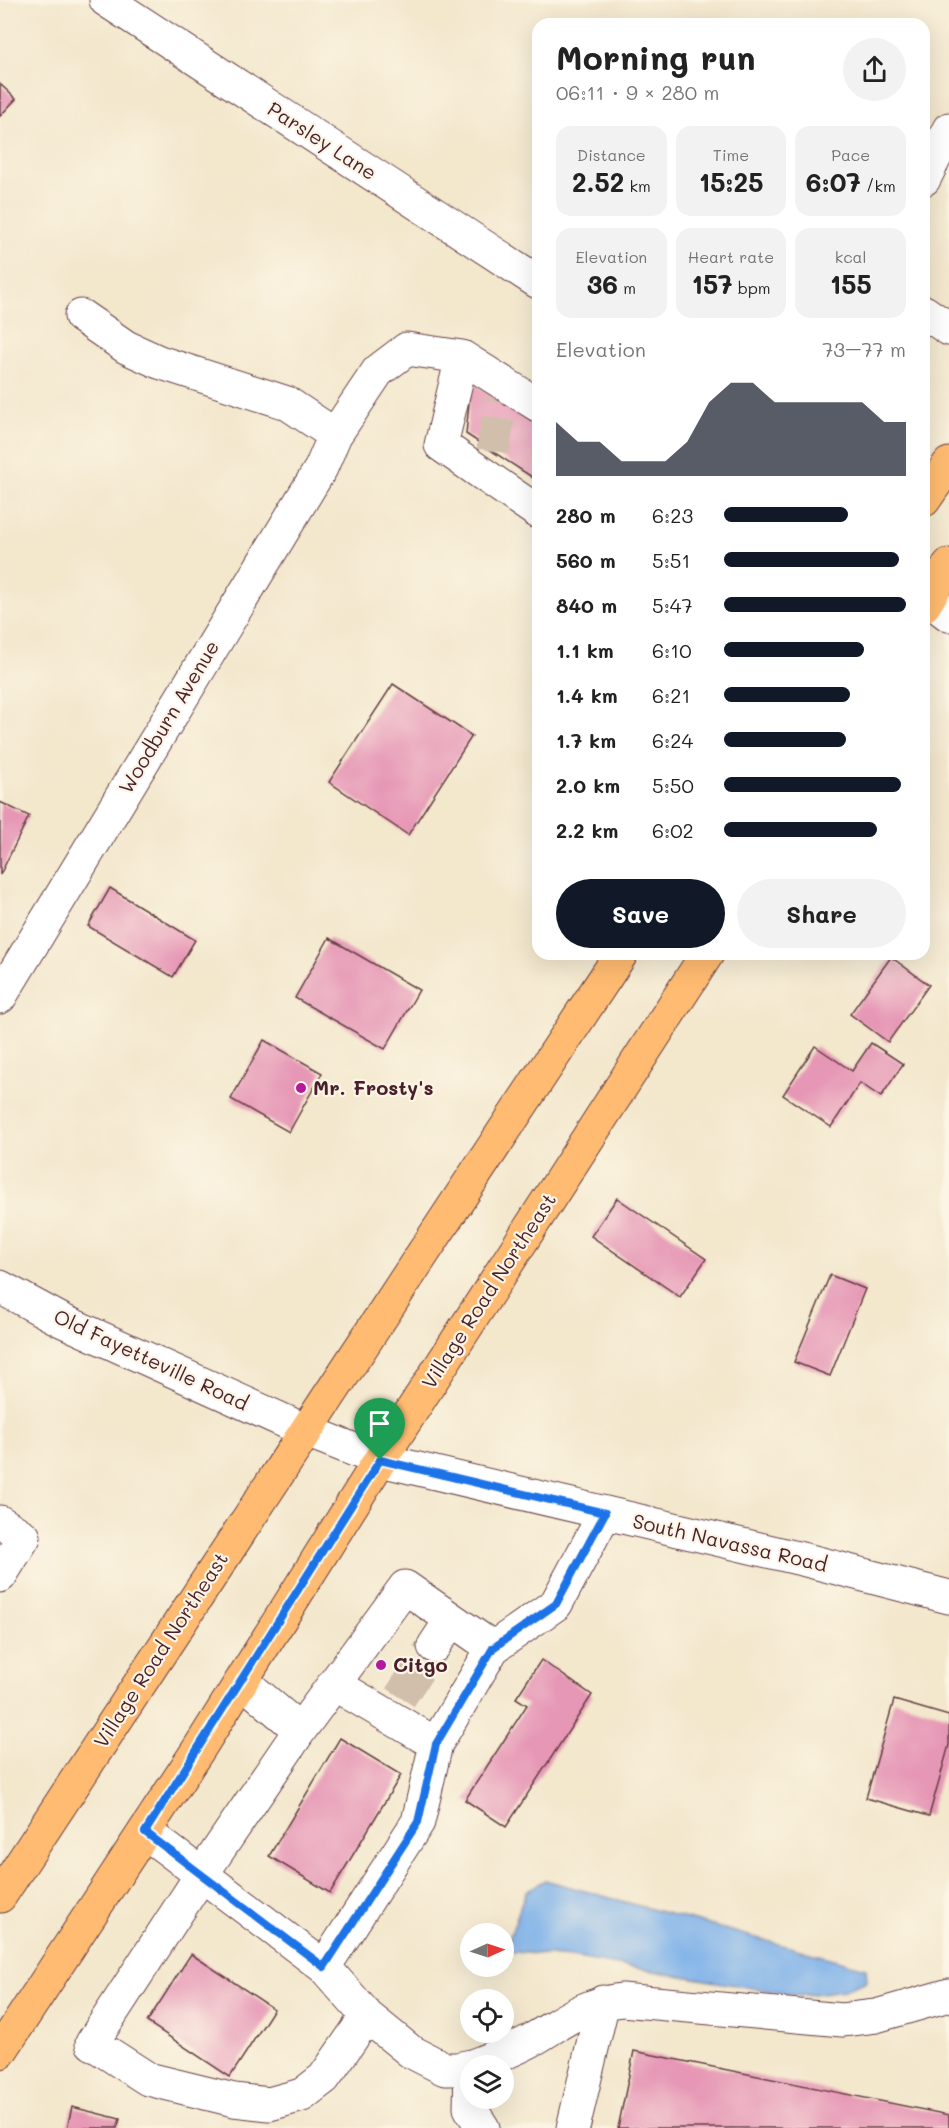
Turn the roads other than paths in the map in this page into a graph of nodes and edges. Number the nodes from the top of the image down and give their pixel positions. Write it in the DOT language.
graph roads {
  1 [pos="106,0"];
  2 [pos="949,129"];
  3 [pos="930,167"];
  4 [pos="532,278"];
  5 [pos="81,316"];
  6 [pos="930,316"];
  7 [pos="949,329"];
  8 [pos="462,357"];
  9 [pos="532,403"];
  10 [pos="335,435"];
  11 [pos="949,464"];
  12 [pos="930,491"];
  13 [pos="532,506"];
  14 [pos="949,565"];
  15 [pos="934,606"];
  16 [pos="617,960"];
  17 [pos="703,960"];
  18 [pos="0,997"];
  19 [pos="0,1287"];
  20 [pos="304,1430"];
  21 [pos="380,1460"];
  22 [pos="605,1513"];
  23 [pos="0,1522"];
  24 [pos="0,1576"];
  25 [pos="949,1597"];
  26 [pos="493,1648"];
  27 [pos="242,1681"];
  28 [pos="334,1684"];
  29 [pos="300,1730"];
  30 [pos="436,1744"];
  31 [pos="145,1832"];
  32 [pos="202,1874"];
  33 [pos="0,1896"];
  34 [pos="324,1967"];
  35 [pos="949,1995"];
  36 [pos="603,2002"];
  37 [pos="367,2016"];
  38 [pos="0,2052"];
  39 [pos="499,2055"];
  40 [pos="460,2068"];
  41 [pos="471,2109"];
  42 [pos="483,2128"];
  43 [pos="573,2128"];
  1 -- 4 [label="street, Parsley Lane"];
  2 -- 3 [label="street"];
  5 -- 10 [label="street"];
  6 -- 7 [label="street"];
  8 -- 9 [label="street"];
  8 -- 10 [label="street, Woodburn Avenue"];
  8 -- 13 [label="street"];
  10 -- 18 [label="street, Woodburn Avenue"];
  11 -- 12 [label="main road"];
  14 -- 15 [label="main road"];
  16 -- 20 [label="main road, Village Road Northeast"];
  17 -- 21 [label="main road, Village Road Northeast"];
  19 -- 20 [label="street, Old Fayetteville Road"];
  20 -- 21 [label="street, South Navassa Road"];
  20 -- 33 [label="main road, Village Road Northeast"];
  21 -- 22 [label="street, South Navassa Road"];
  21 -- 27 [label="main road, Village Road Northeast"];
  22 -- 25 [label="street, South Navassa Road"];
  22 -- 26 [label="street"];
  23 -- 24 [label="street"];
  26 -- 28 [label="street"];
  26 -- 30 [label="street"];
  27 -- 29 [label="street"];
  27 -- 31 [label="main road, Village Road Northeast"];
  28 -- 29 [label="street"];
  28 -- 30 [label="street"];
  29 -- 32 [label="street"];
  30 -- 34 [label="street"];
  31 -- 32 [label="street"];
  31 -- 38 [label="main road, Village Road Northeast"];
  32 -- 34 [label="street"];
  32 -- 37 [label="street"];
  34 -- 37 [label="street"];
  35 -- 36 [label="street"];
  36 -- 39 [label="street"];
  36 -- 43 [label="street"];
  37 -- 40 [label="street"];
  41 -- 42 [label="street"];
}
